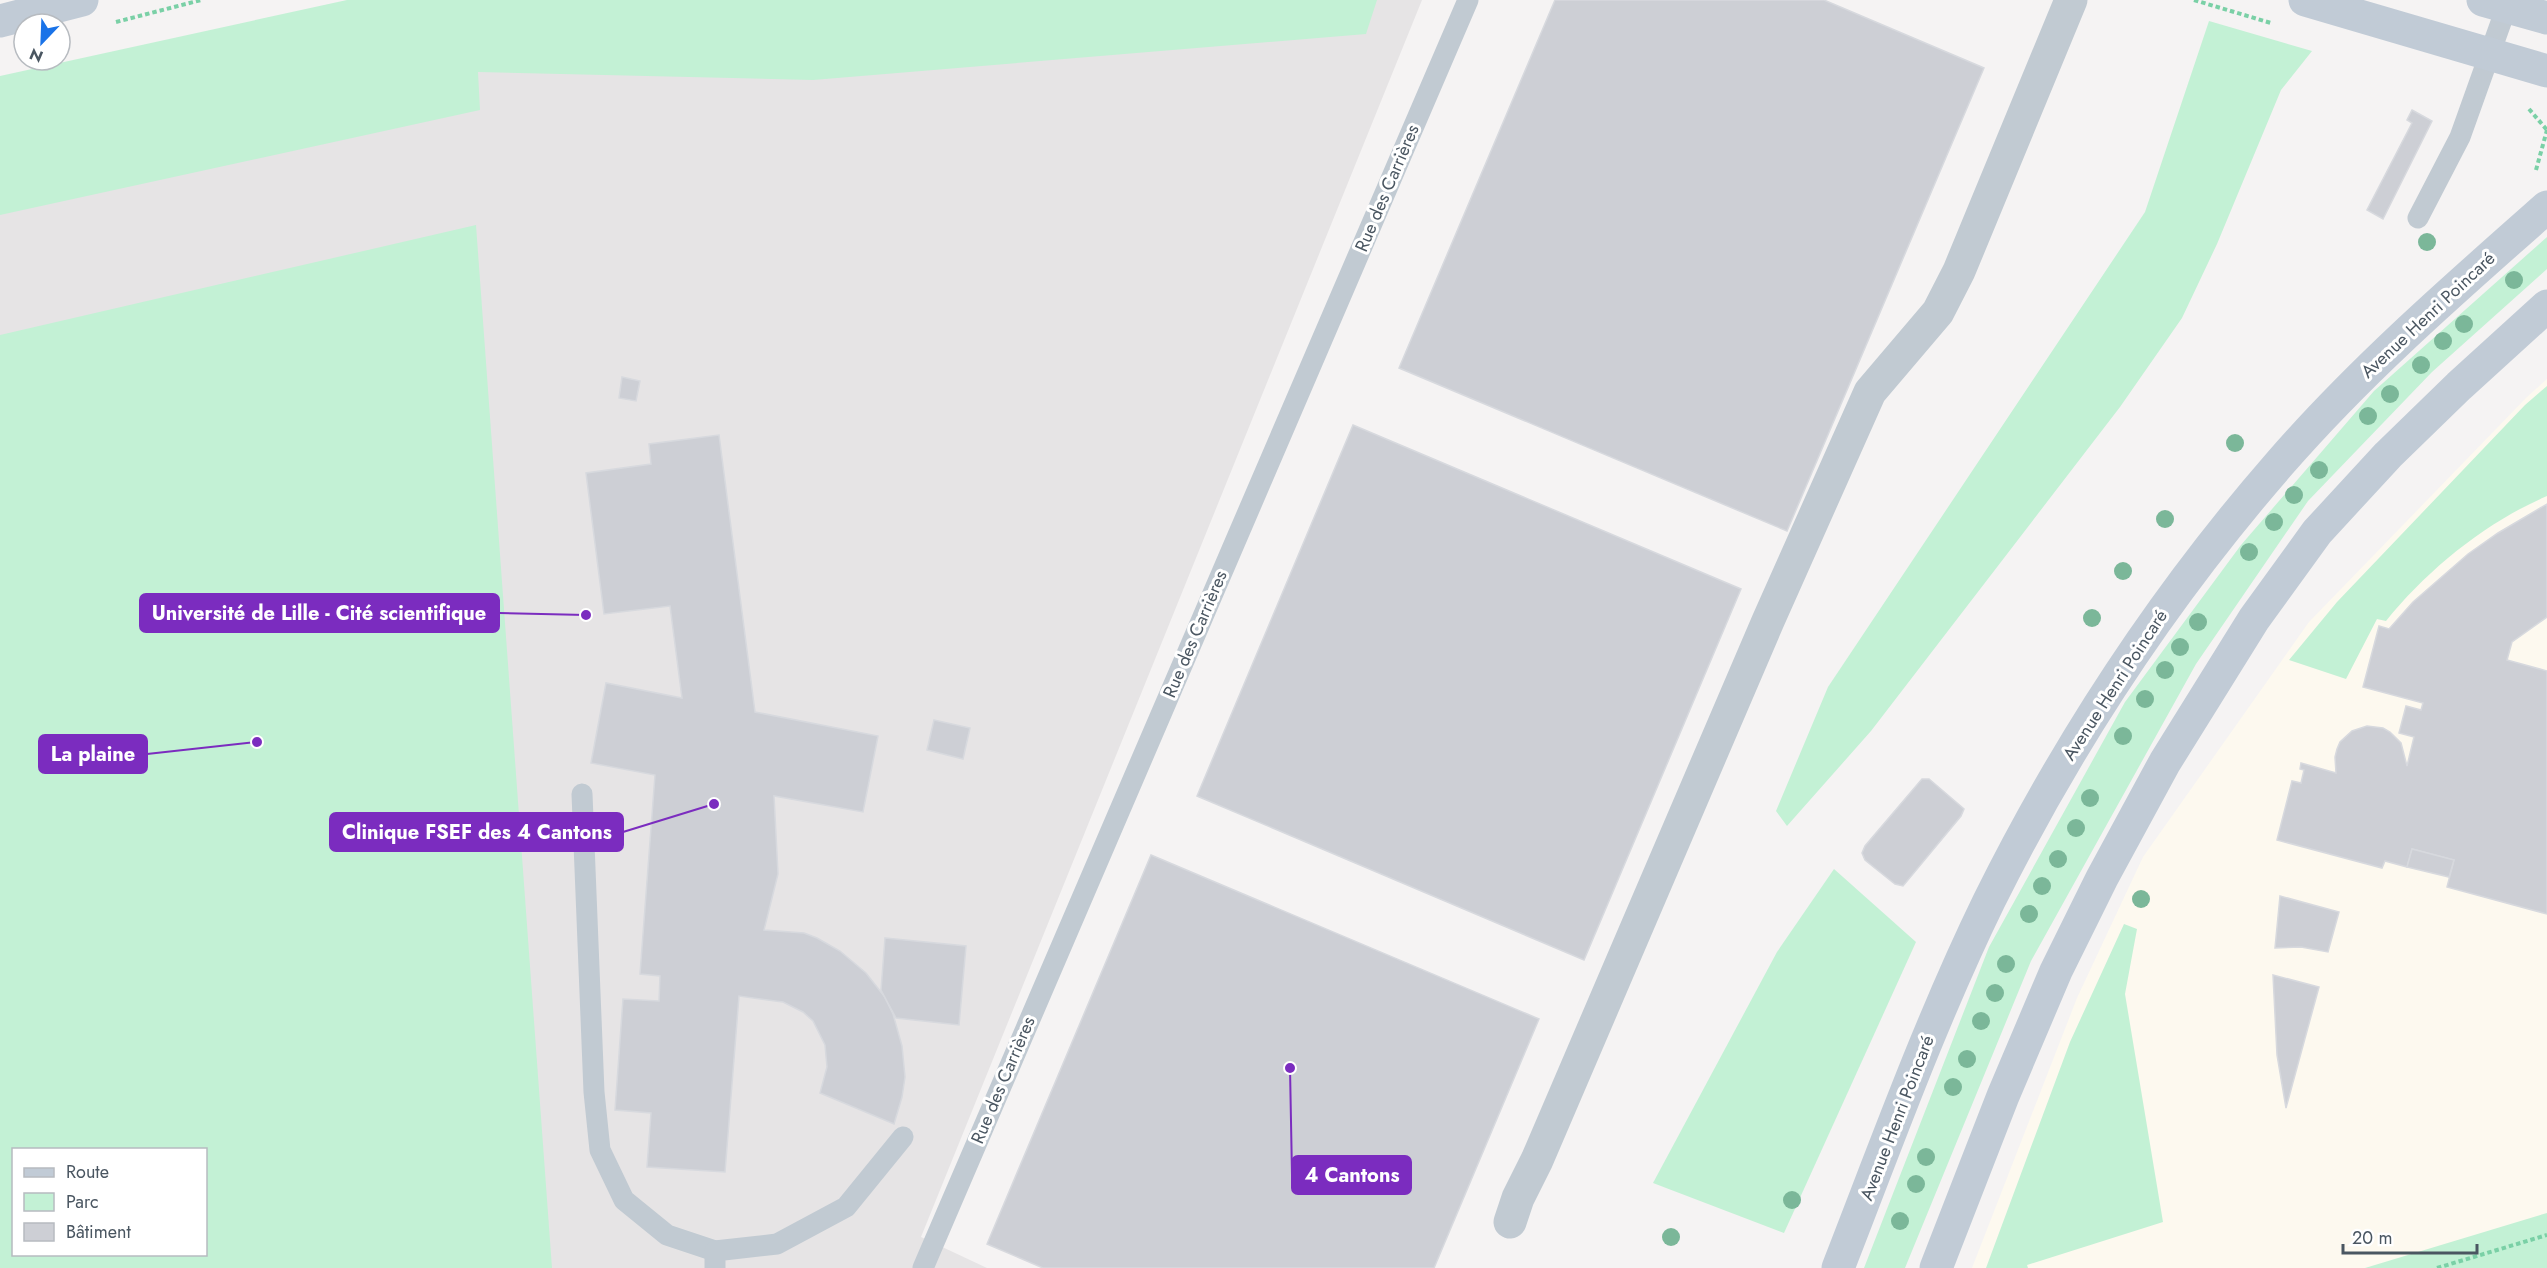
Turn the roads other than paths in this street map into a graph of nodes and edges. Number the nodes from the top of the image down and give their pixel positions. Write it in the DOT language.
graph roads {
  1 [pos="82,0"];
  2 [pos="1468,0"];
  3 [pos="2071,0"];
  4 [pos="2483,0"];
  5 [pos="2317,4"];
  6 [pos="2526,10"];
  7 [pos="0,21"];
  8 [pos="2547,71"];
  9 [pos="2547,207"];
  10 [pos="2418,218"];
  11 [pos="2547,306"];
  12 [pos="582,794"];
  13 [pos="903,1137"];
  14 [pos="1510,1222"];
  15 [pos="715,1259"];
  16 [pos="923,1268"];
  17 [pos="1838,1268"];
  18 [pos="1936,1268"];
  1 -- 7 [label="street"];
  2 -- 16 [label="lane, Rue des Carrières"];
  3 -- 14 [label="street"];
  4 -- 6 [label="street"];
  5 -- 8 [label="street"];
  6 -- 10 [label="lane"];
  9 -- 17 [label="street, Avenue Henri Poincaré"];
  11 -- 18 [label="street"];
  12 -- 15 [label="lane"];
  13 -- 15 [label="lane"];
}
